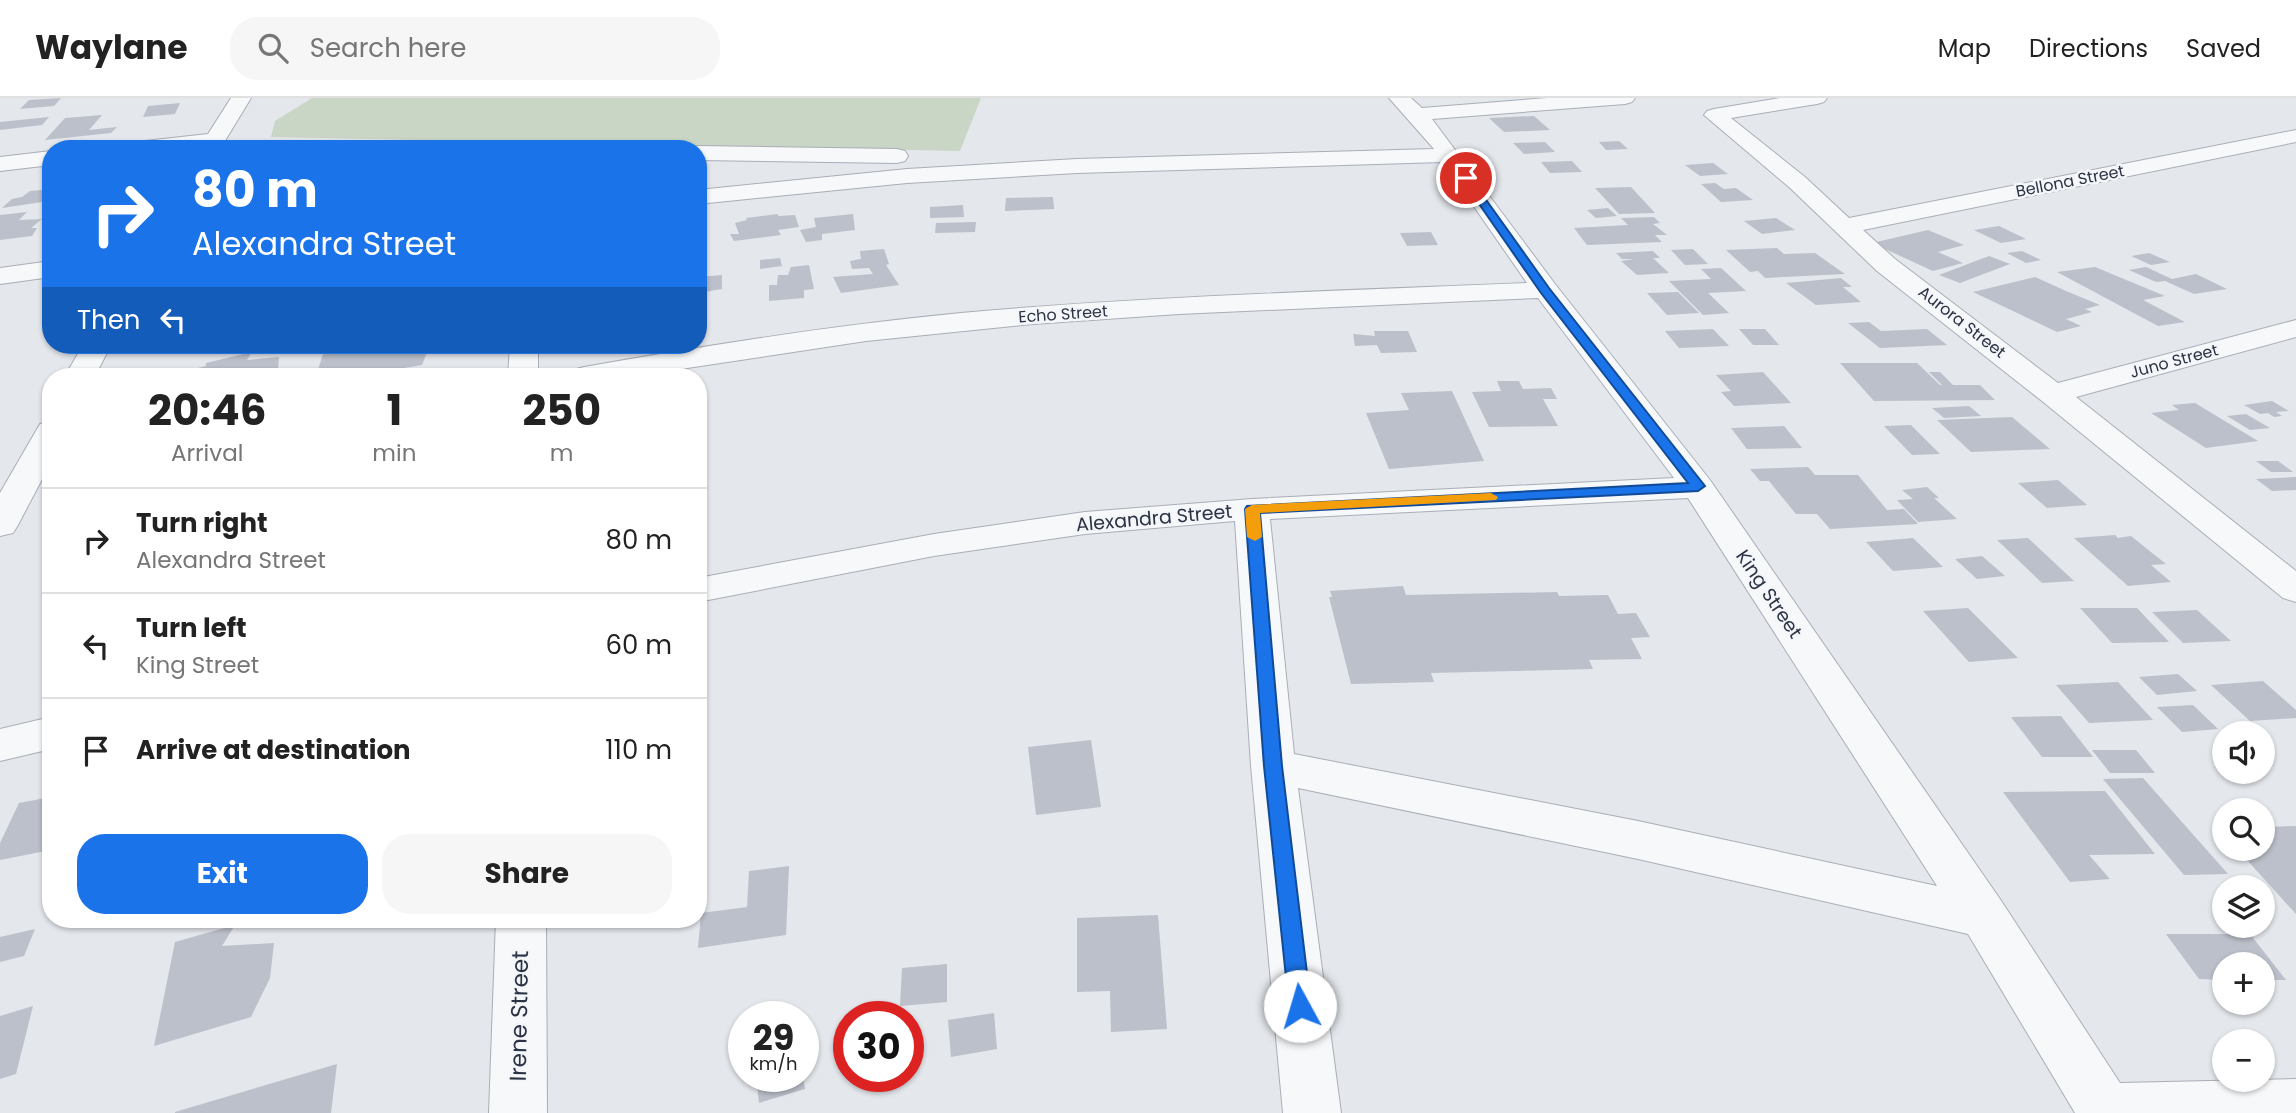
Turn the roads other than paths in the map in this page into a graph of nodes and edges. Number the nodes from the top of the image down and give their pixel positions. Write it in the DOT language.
graph roads {
  1 [pos="241,98"];
  2 [pos="1625,98"];
  3 [pos="1817,98"];
  4 [pos="1408,106"];
  5 [pos="2296,136"];
  6 [pos="215,140"];
  7 [pos="707,153"];
  8 [pos="1450,155"];
  9 [pos="42,159"];
  10 [pos="0,164"];
  11 [pos="1077,166"];
  12 [pos="707,196"];
  13 [pos="1844,226"];
  14 [pos="42,270"];
  15 [pos="0,276"];
  16 [pos="1545,290"];
  17 [pos="2290,333"];
  18 [pos="634,368"];
  19 [pos="2053,394"];
  20 [pos="42,447"];
  21 [pos="1698,486"];
  22 [pos="1252,509"];
  23 [pos="0,525"];
  24 [pos="707,588"];
  25 [pos="2296,590"];
  26 [pos="42,735"];
  27 [pos="0,745"];
  28 [pos="1273,766"];
  29 [pos="1984,917"];
  30 [pos="521,928"];
  31 [pos="2296,1106"];
  32 [pos="2107,1112"];
  33 [pos="518,1113"];
  34 [pos="1312,1113"];
  1 -- 6 [label="street"];
  2 -- 4 [label="street"];
  3 -- 13 [label="street, Aurora Street"];
  4 -- 8 [label="street, King Street"];
  5 -- 13 [label="street, Bellona Street"];
  7 -- 11 [label="street"];
  8 -- 11 [label="street"];
  8 -- 16 [label="street, King Street"];
  9 -- 10 [label="street"];
  11 -- 12 [label="street"];
  13 -- 19 [label="street, Aurora Street"];
  14 -- 15 [label="street"];
  16 -- 18 [label="street, Echo Street"];
  16 -- 21 [label="street, King Street"];
  17 -- 19 [label="street, Juno Street"];
  19 -- 25 [label="street, Aurora Street"];
  20 -- 23 [label="street"];
  21 -- 22 [label="street, Alexandra Street"];
  21 -- 29 [label="street, King Street"];
  22 -- 24 [label="street, Alexandra Street"];
  22 -- 28 [label="street"];
  26 -- 27 [label="street"];
  28 -- 29 [label="street"];
  28 -- 34 [label="street"];
  29 -- 32 [label="street, King Street"];
  30 -- 33 [label="street, Irene Street"];
  31 -- 32 [label="street"];
}
